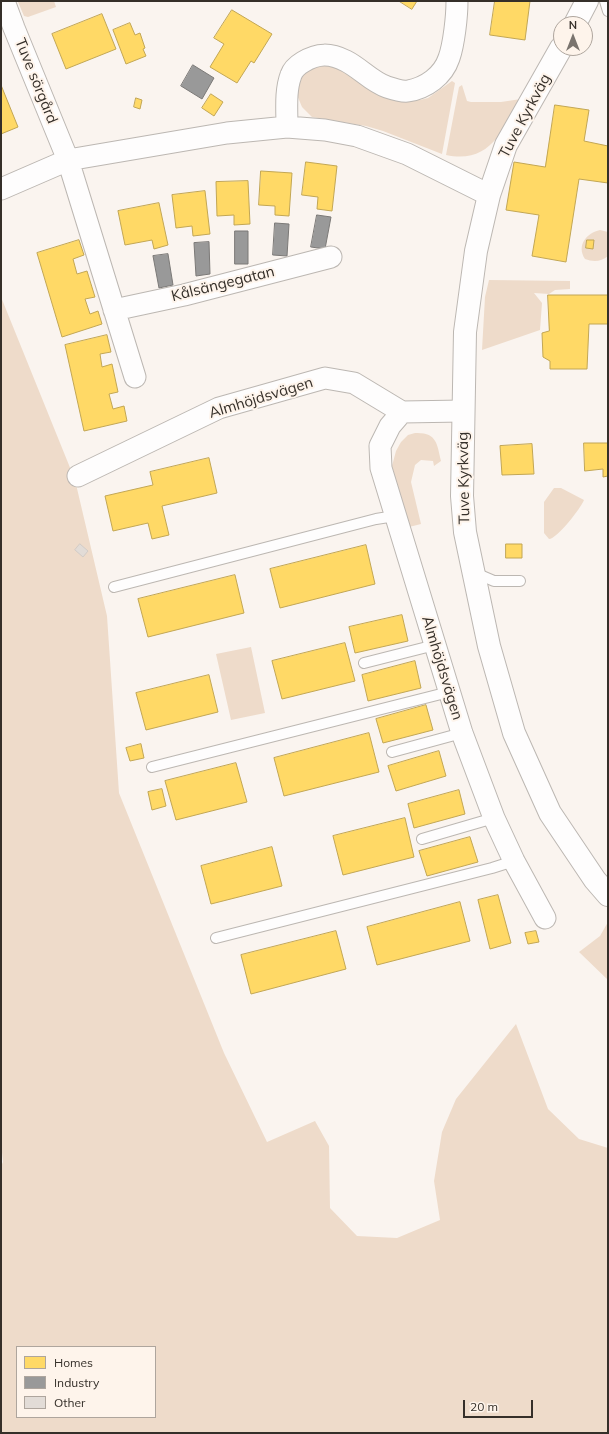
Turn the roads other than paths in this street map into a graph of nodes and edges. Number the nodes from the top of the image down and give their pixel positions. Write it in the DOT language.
graph roads {
  1 [pos="4,1"];
  2 [pos="457,1"];
  3 [pos="587,1"];
  4 [pos="605,1"];
  5 [pos="608,11"];
  6 [pos="579,16"];
  7 [pos="557,56"];
  8 [pos="287,126"];
  9 [pos="68,160"];
  10 [pos="1,189"];
  11 [pos="489,195"];
  12 [pos="331,257"];
  13 [pos="114,310"];
  14 [pos="135,377"];
  15 [pos="463,411"];
  16 [pos="402,412"];
  17 [pos="78,476"];
  18 [pos="395,516"];
  19 [pos="473,572"];
  20 [pos="520,581"];
  21 [pos="114,587"];
  22 [pos="435,645"];
  23 [pos="364,663"];
  24 [pos="449,692"];
  25 [pos="462,733"];
  26 [pos="392,752"];
  27 [pos="152,767"];
  28 [pos="494,818"];
  29 [pos="422,839"];
  30 [pos="514,861"];
  31 [pos="608,895"];
  32 [pos="545,918"];
  33 [pos="216,938"];
  1 -- 9 [label="street, Tuve sörgård"];
  2 -- 8 [label="street"];
  3 -- 6 [label="street"];
  4 -- 5 [label="lane"];
  7 -- 11 [label="street, Tuve Kyrkväg"];
  8 -- 9 [label="street"];
  8 -- 11 [label="street"];
  9 -- 10 [label="street"];
  9 -- 13 [label="street"];
  11 -- 15 [label="street, Tuve Kyrkväg"];
  12 -- 13 [label="street, Kålsängegatan"];
  13 -- 14 [label="street"];
  15 -- 16 [label="street"];
  15 -- 19 [label="street, Tuve Kyrkväg"];
  16 -- 17 [label="street, Almhöjdsvägen"];
  16 -- 18 [label="street, Almhöjdsvägen"];
  18 -- 21 [label="lane"];
  18 -- 22 [label="street, Almhöjdsvägen"];
  19 -- 20 [label="lane"];
  19 -- 31 [label="street, Tuve Kyrkväg"];
  22 -- 23 [label="lane"];
  22 -- 24 [label="street, Almhöjdsvägen"];
  24 -- 25 [label="street, Almhöjdsvägen"];
  24 -- 27 [label="lane"];
  25 -- 26 [label="lane"];
  25 -- 28 [label="street, Almhöjdsvägen"];
  28 -- 29 [label="lane"];
  28 -- 30 [label="street, Almhöjdsvägen"];
  30 -- 32 [label="street, Almhöjdsvägen"];
  30 -- 33 [label="lane"];
}
